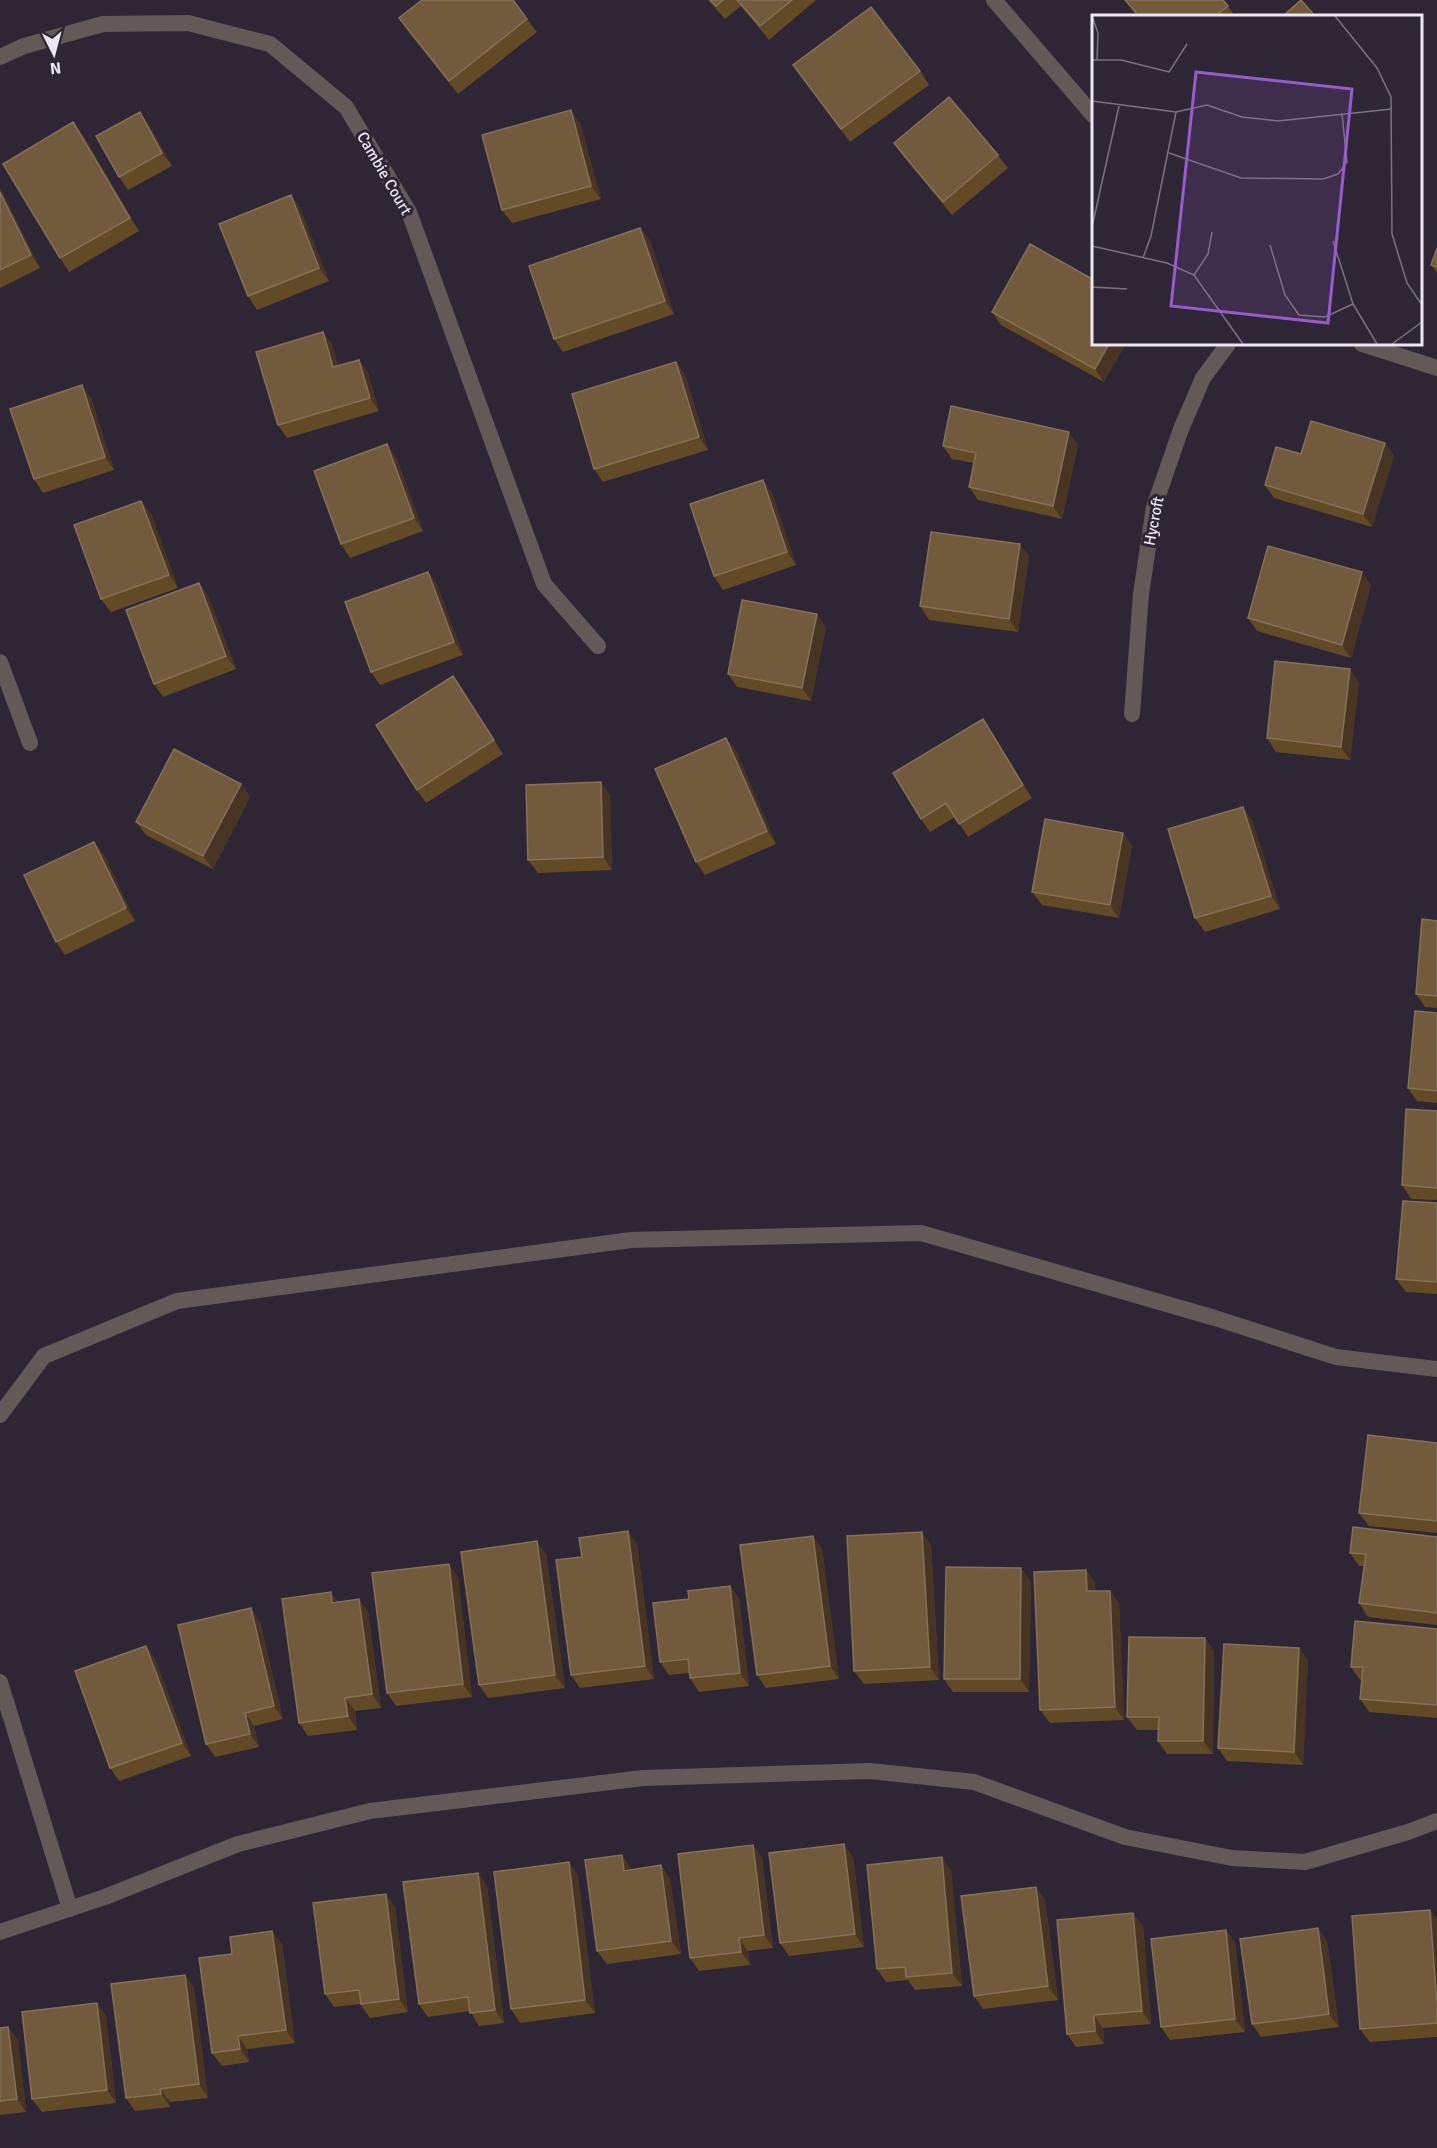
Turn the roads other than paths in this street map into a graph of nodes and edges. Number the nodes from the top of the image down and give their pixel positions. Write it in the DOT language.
graph roads {
  1 [pos="994,0"];
  2 [pos="0,57"];
  3 [pos="1092,114"];
  4 [pos="1227,345"];
  5 [pos="1365,345"];
  6 [pos="1437,368"];
  7 [pos="598,646"];
  8 [pos="0,662"];
  9 [pos="1132,714"];
  10 [pos="30,743"];
  11 [pos="1437,1369"];
  12 [pos="0,1415"];
  13 [pos="0,1682"];
  14 [pos="1437,1821"];
  15 [pos="70,1909"];
  16 [pos="0,1932"];
  1 -- 3 [label="street"];
  2 -- 7 [label="street, Cambie Court"];
  4 -- 9 [label="street, Hycroft"];
  5 -- 6 [label="street"];
  8 -- 10 [label="street"];
  11 -- 12 [label="street"];
  13 -- 15 [label="street"];
  14 -- 15 [label="street"];
  15 -- 16 [label="street"];
}
